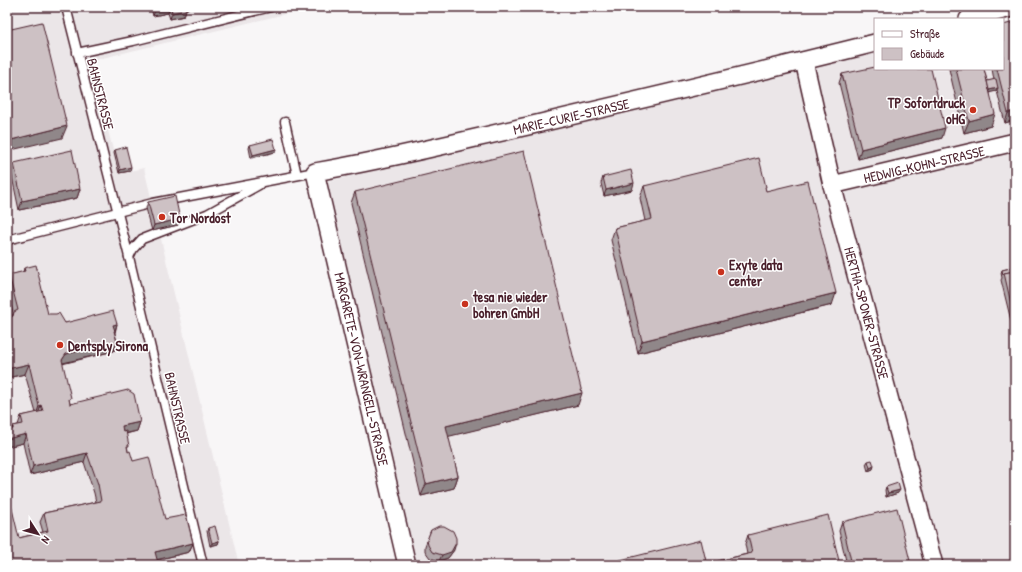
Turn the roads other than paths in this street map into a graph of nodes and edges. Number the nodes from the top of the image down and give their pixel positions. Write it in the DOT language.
graph roads {
  1 [pos="66,7"];
  2 [pos="271,7"];
  3 [pos="1015,7"];
  4 [pos="972,18"];
  5 [pos="874,42"];
  6 [pos="77,53"];
  7 [pos="804,61"];
  8 [pos="285,122"];
  9 [pos="1015,142"];
  10 [pos="315,172"];
  11 [pos="297,175"];
  12 [pos="265,182"];
  13 [pos="832,185"];
  14 [pos="118,212"];
  15 [pos="7,240"];
  16 [pos="129,257"];
  17 [pos="203,565"];
  18 [pos="407,565"];
  19 [pos="934,565"];
  1 -- 6 [label="lane, BAHNSTRASSE"];
  2 -- 6 [label="lane"];
  3 -- 4 [label="street"];
  5 -- 7 [label="street, MARIE-CURIE-STRASSE"];
  6 -- 14 [label="lane, BAHNSTRASSE"];
  7 -- 10 [label="street, MARIE-CURIE-STRASSE"];
  7 -- 13 [label="street, HERTHA-SPONER-STRASSE"];
  8 -- 11 [label="lane"];
  9 -- 13 [label="street, HEDWIG-KOHN-STRASSE"];
  10 -- 11 [label="lane, MARIE-CURIE-STRASSE"];
  10 -- 18 [label="street, MARGARETE-VON-WRANGELL-STRASSE"];
  11 -- 12 [label="lane, MARIE-CURIE-STRASSE"];
  12 -- 14 [label="lane"];
  12 -- 16 [label="lane"];
  13 -- 19 [label="street, HERTHA-SPONER-STRASSE"];
  14 -- 15 [label="lane"];
  14 -- 16 [label="lane, BAHNSTRASSE"];
  16 -- 17 [label="lane, BAHNSTRASSE"];
}
